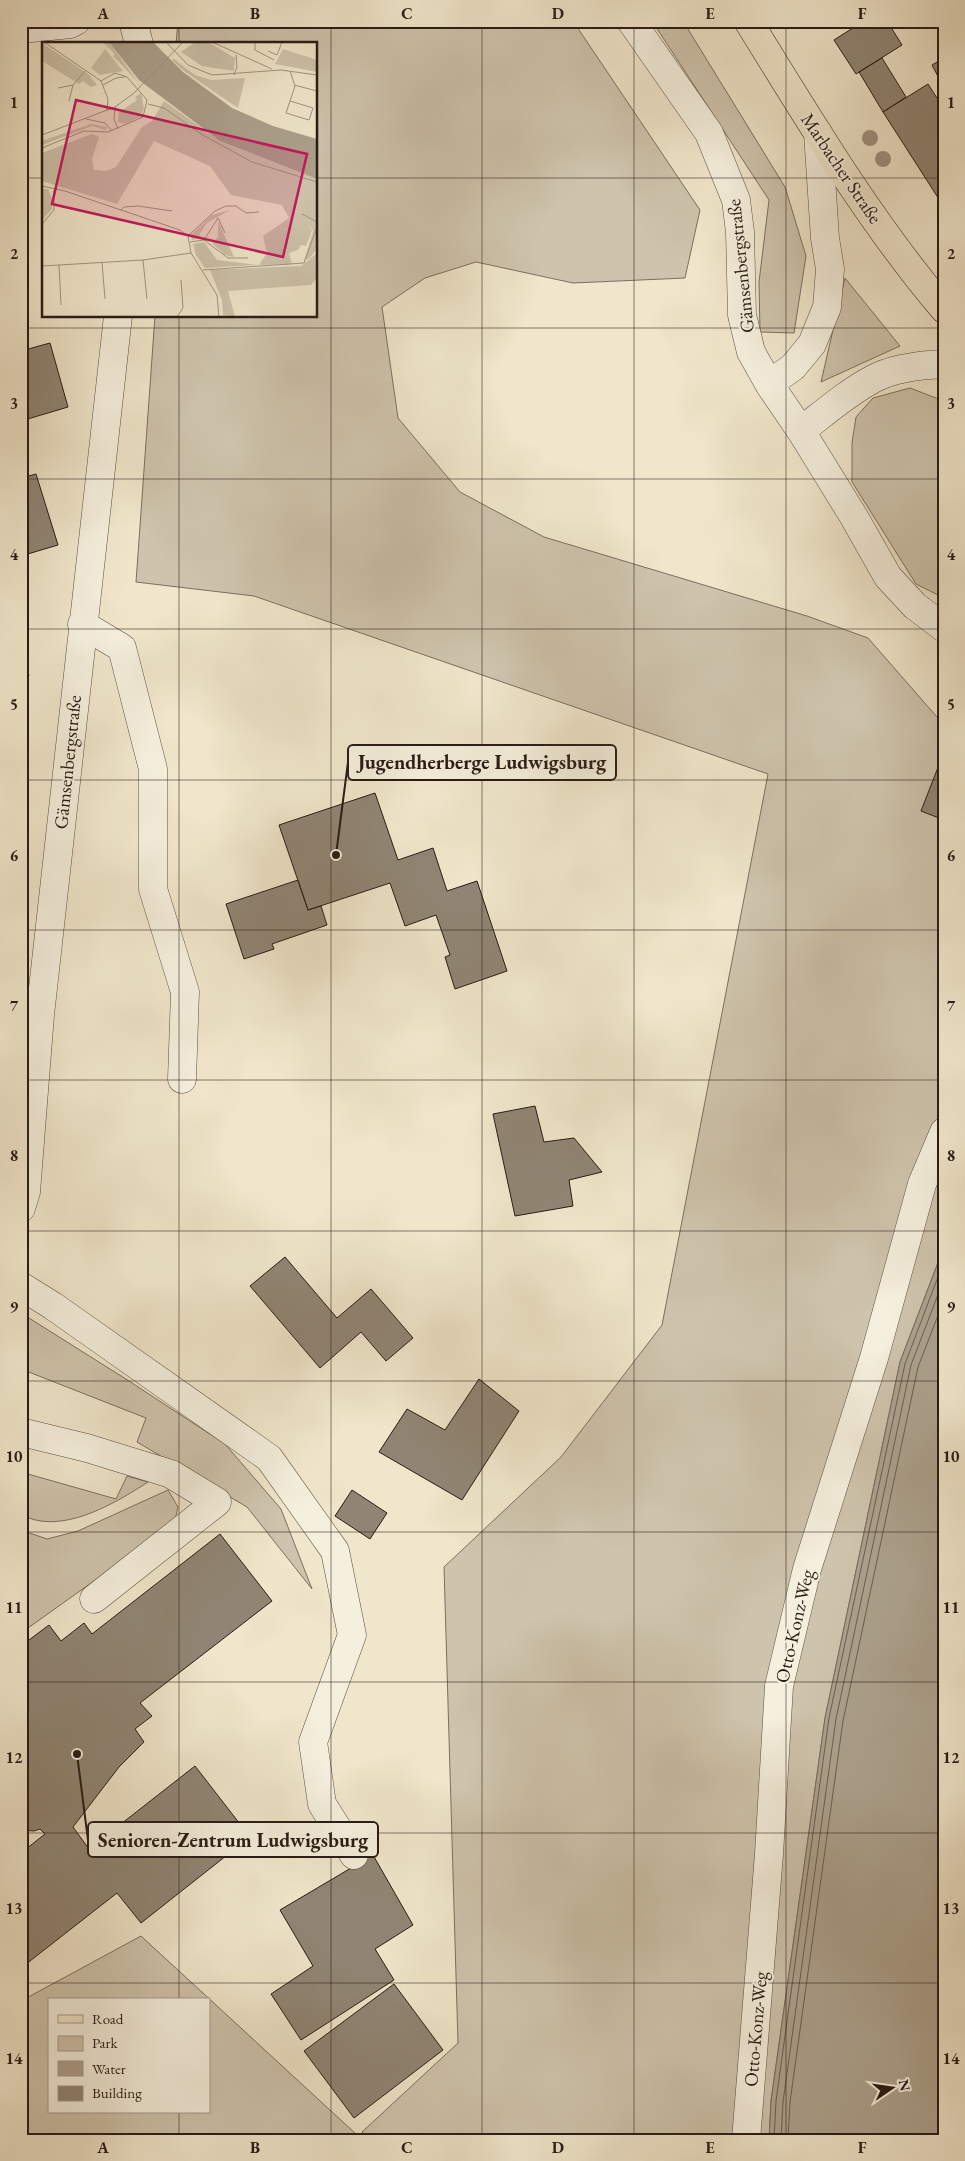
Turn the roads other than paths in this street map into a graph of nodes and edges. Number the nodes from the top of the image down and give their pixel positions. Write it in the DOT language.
graph roads {
  1 [pos="76,21"];
  2 [pos="132,21"];
  3 [pos="632,21"];
  4 [pos="748,21"];
  5 [pos="21,29"];
  6 [pos="138,42"];
  7 [pos="818,133"];
  8 [pos="940,302"];
  9 [pos="118,318"];
  10 [pos="944,364"];
  11 [pos="769,384"];
  12 [pos="801,431"];
  13 [pos="82,624"];
  14 [pos="944,628"];
  15 [pos="182,1079"];
  16 [pos="944,1132"];
  17 [pos="21,1208"];
  18 [pos="21,1286"];
  19 [pos="21,1432"];
  20 [pos="94,1599"];
  21 [pos="354,1855"];
  22 [pos="746,2140"];
  1 -- 5 [label="street"];
  2 -- 6 [label="street"];
  3 -- 11 [label="street, Gämsenbergstraße"];
  4 -- 7 [label="main road, Marbacher Straße"];
  7 -- 8 [label="main road, Marbacher Straße"];
  7 -- 11 [label="street"];
  9 -- 13 [label="street, Gämsenbergstraße"];
  10 -- 12 [label="street"];
  11 -- 12 [label="street, Gämsenbergstraße"];
  12 -- 14 [label="street, Gämsenbergstraße"];
  13 -- 15 [label="street"];
  13 -- 17 [label="street, Gämsenbergstraße"];
  16 -- 22 [label="street, Otto-Konz-Weg"];
  18 -- 21 [label="street"];
  19 -- 20 [label="street"];
}
